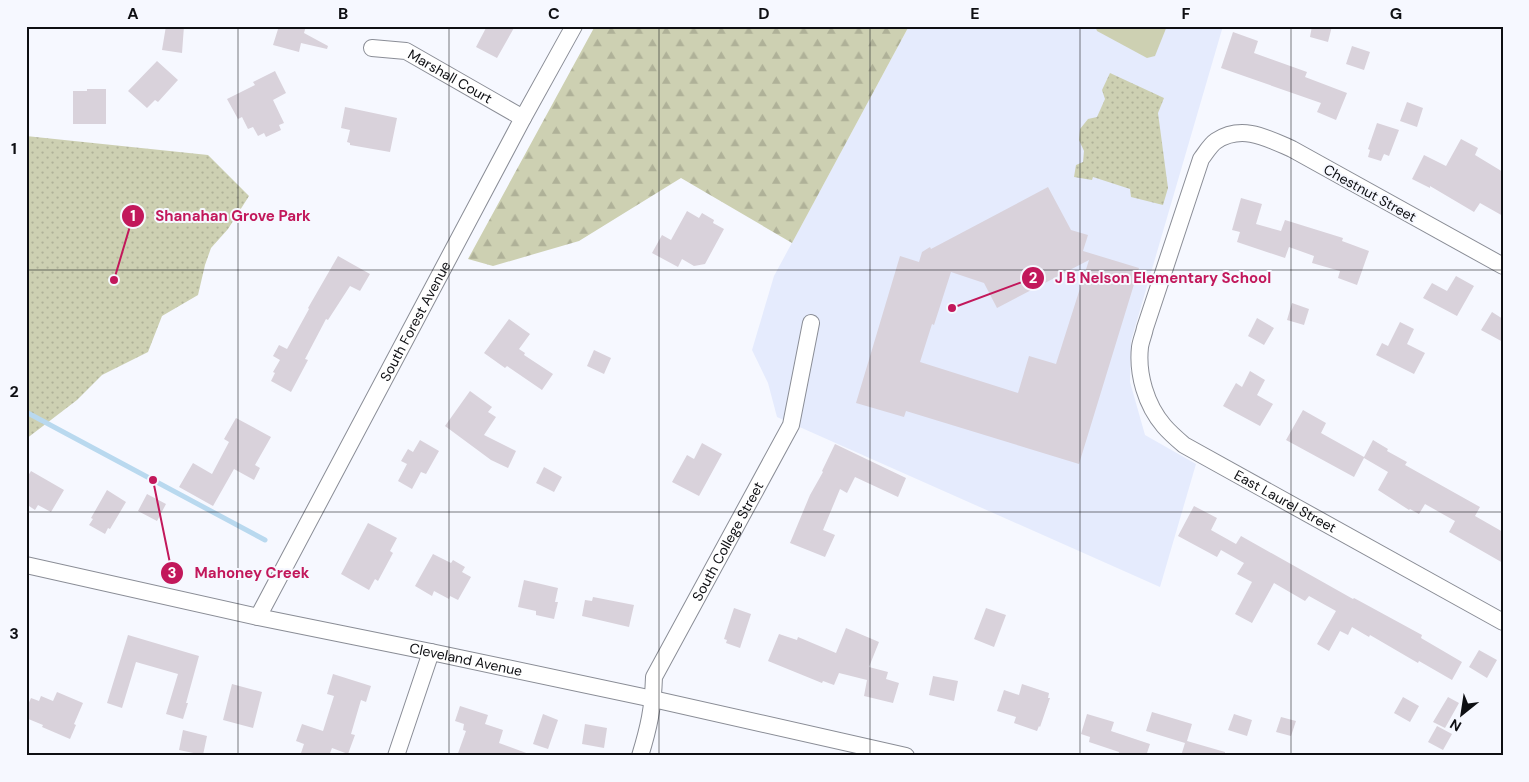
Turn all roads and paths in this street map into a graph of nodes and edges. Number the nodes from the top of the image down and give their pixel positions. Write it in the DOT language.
graph roads {
  1 [pos="574,26"];
  2 [pos="372,48"];
  3 [pos="523,118"];
  4 [pos="1233,134"];
  5 [pos="1503,266"];
  6 [pos="811,323"];
  7 [pos="26,565"];
  8 [pos="258,617"];
  9 [pos="1503,622"];
  10 [pos="431,652"];
  11 [pos="654,699"];
  12 [pos="396,756"];
  13 [pos="640,756"];
  14 [pos="906,756"];
  1 -- 3 [label="street, South Forest Avenue"];
  2 -- 3 [label="street, Marshall Court"];
  3 -- 8 [label="street, South Forest Avenue"];
  4 -- 5 [label="street, Chestnut Street"];
  4 -- 9 [label="street, East Laurel Street"];
  6 -- 11 [label="street, South College Street"];
  7 -- 8 [label="street, Cleveland Avenue"];
  8 -- 10 [label="street, Cleveland Avenue"];
  10 -- 11 [label="street, Cleveland Avenue"];
  10 -- 12 [label="street"];
  11 -- 13 [label="street, South College Street"];
  11 -- 14 [label="street, Cleveland Avenue"];
}
